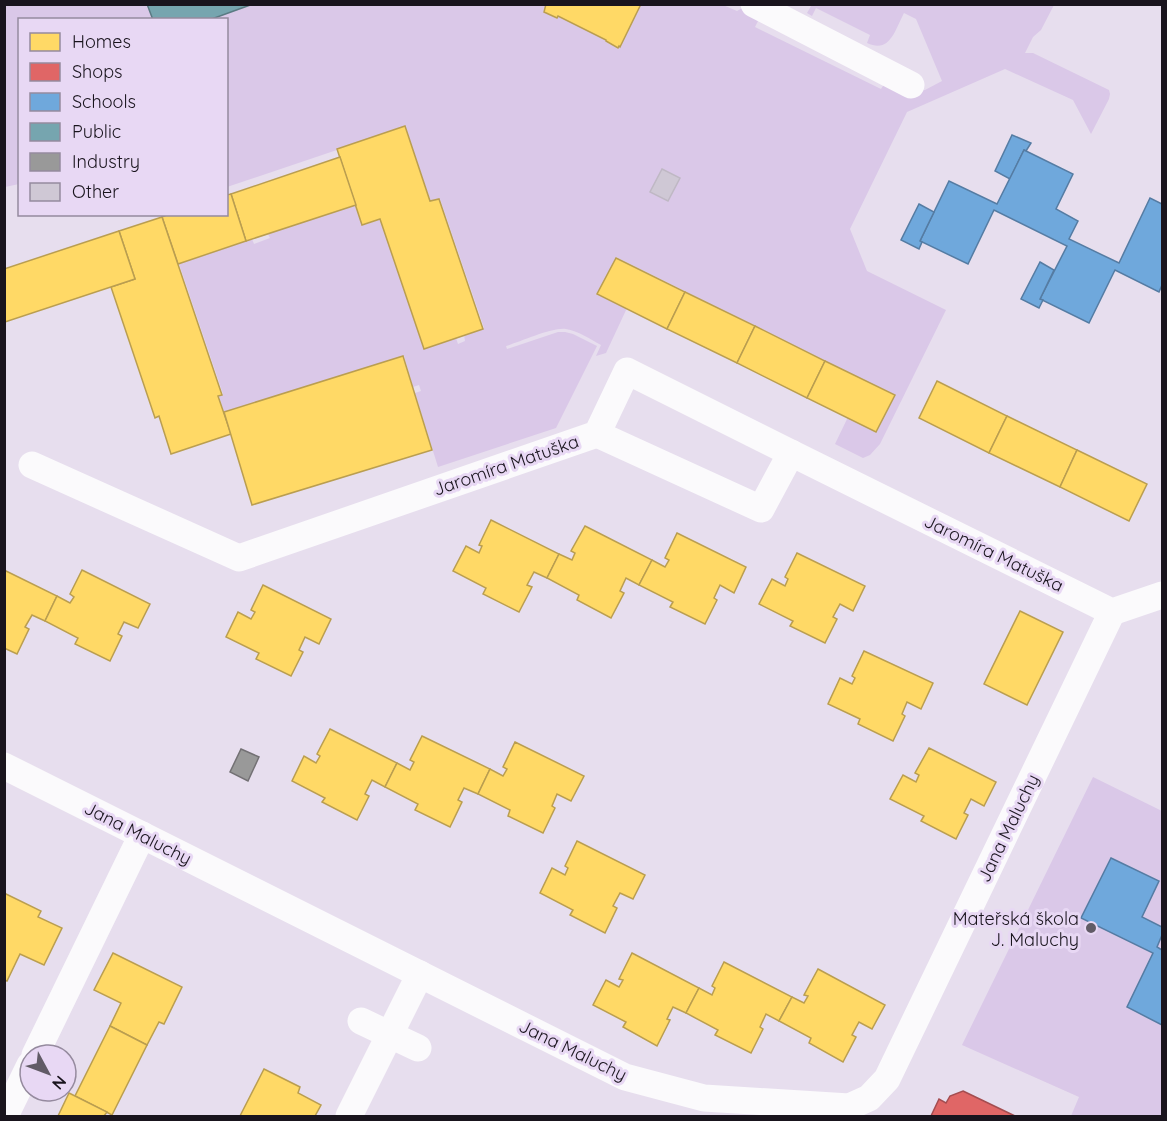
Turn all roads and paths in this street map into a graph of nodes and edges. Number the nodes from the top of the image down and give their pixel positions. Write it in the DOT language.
graph roads {
  1 [pos="754,4"];
  2 [pos="911,85"];
  3 [pos="597,434"];
  4 [pos="791,453"];
  5 [pos="32,465"];
  6 [pos="1162,595"];
  7 [pos="1112,612"];
  8 [pos="4,766"];
  9 [pos="142,835"];
  10 [pos="420,974"];
  11 [pos="361,1021"];
  12 [pos="390,1035"];
  13 [pos="41,1043"];
  14 [pos="418,1048"];
  15 [pos="18,1089"];
  16 [pos="700,1107"];
  17 [pos="5,1116"];
  18 [pos="349,1116"];
  1 -- 2 [label="street"];
  3 -- 4 [label="street"];
  3 -- 4 [label="street, Jaromíra Matuška"];
  3 -- 5 [label="street, Jaromíra Matuška"];
  4 -- 7 [label="street, Jaromíra Matuška"];
  6 -- 7 [label="street"];
  7 -- 16 [label="street, Jana Maluchy"];
  8 -- 9 [label="street, Jana Maluchy"];
  9 -- 10 [label="street, Jana Maluchy"];
  9 -- 13 [label="street"];
  10 -- 12 [label="street"];
  10 -- 16 [label="street, Jana Maluchy"];
  11 -- 12 [label="street"];
  12 -- 14 [label="street"];
  12 -- 18 [label="street"];
  15 -- 17 [label="street"];
}
